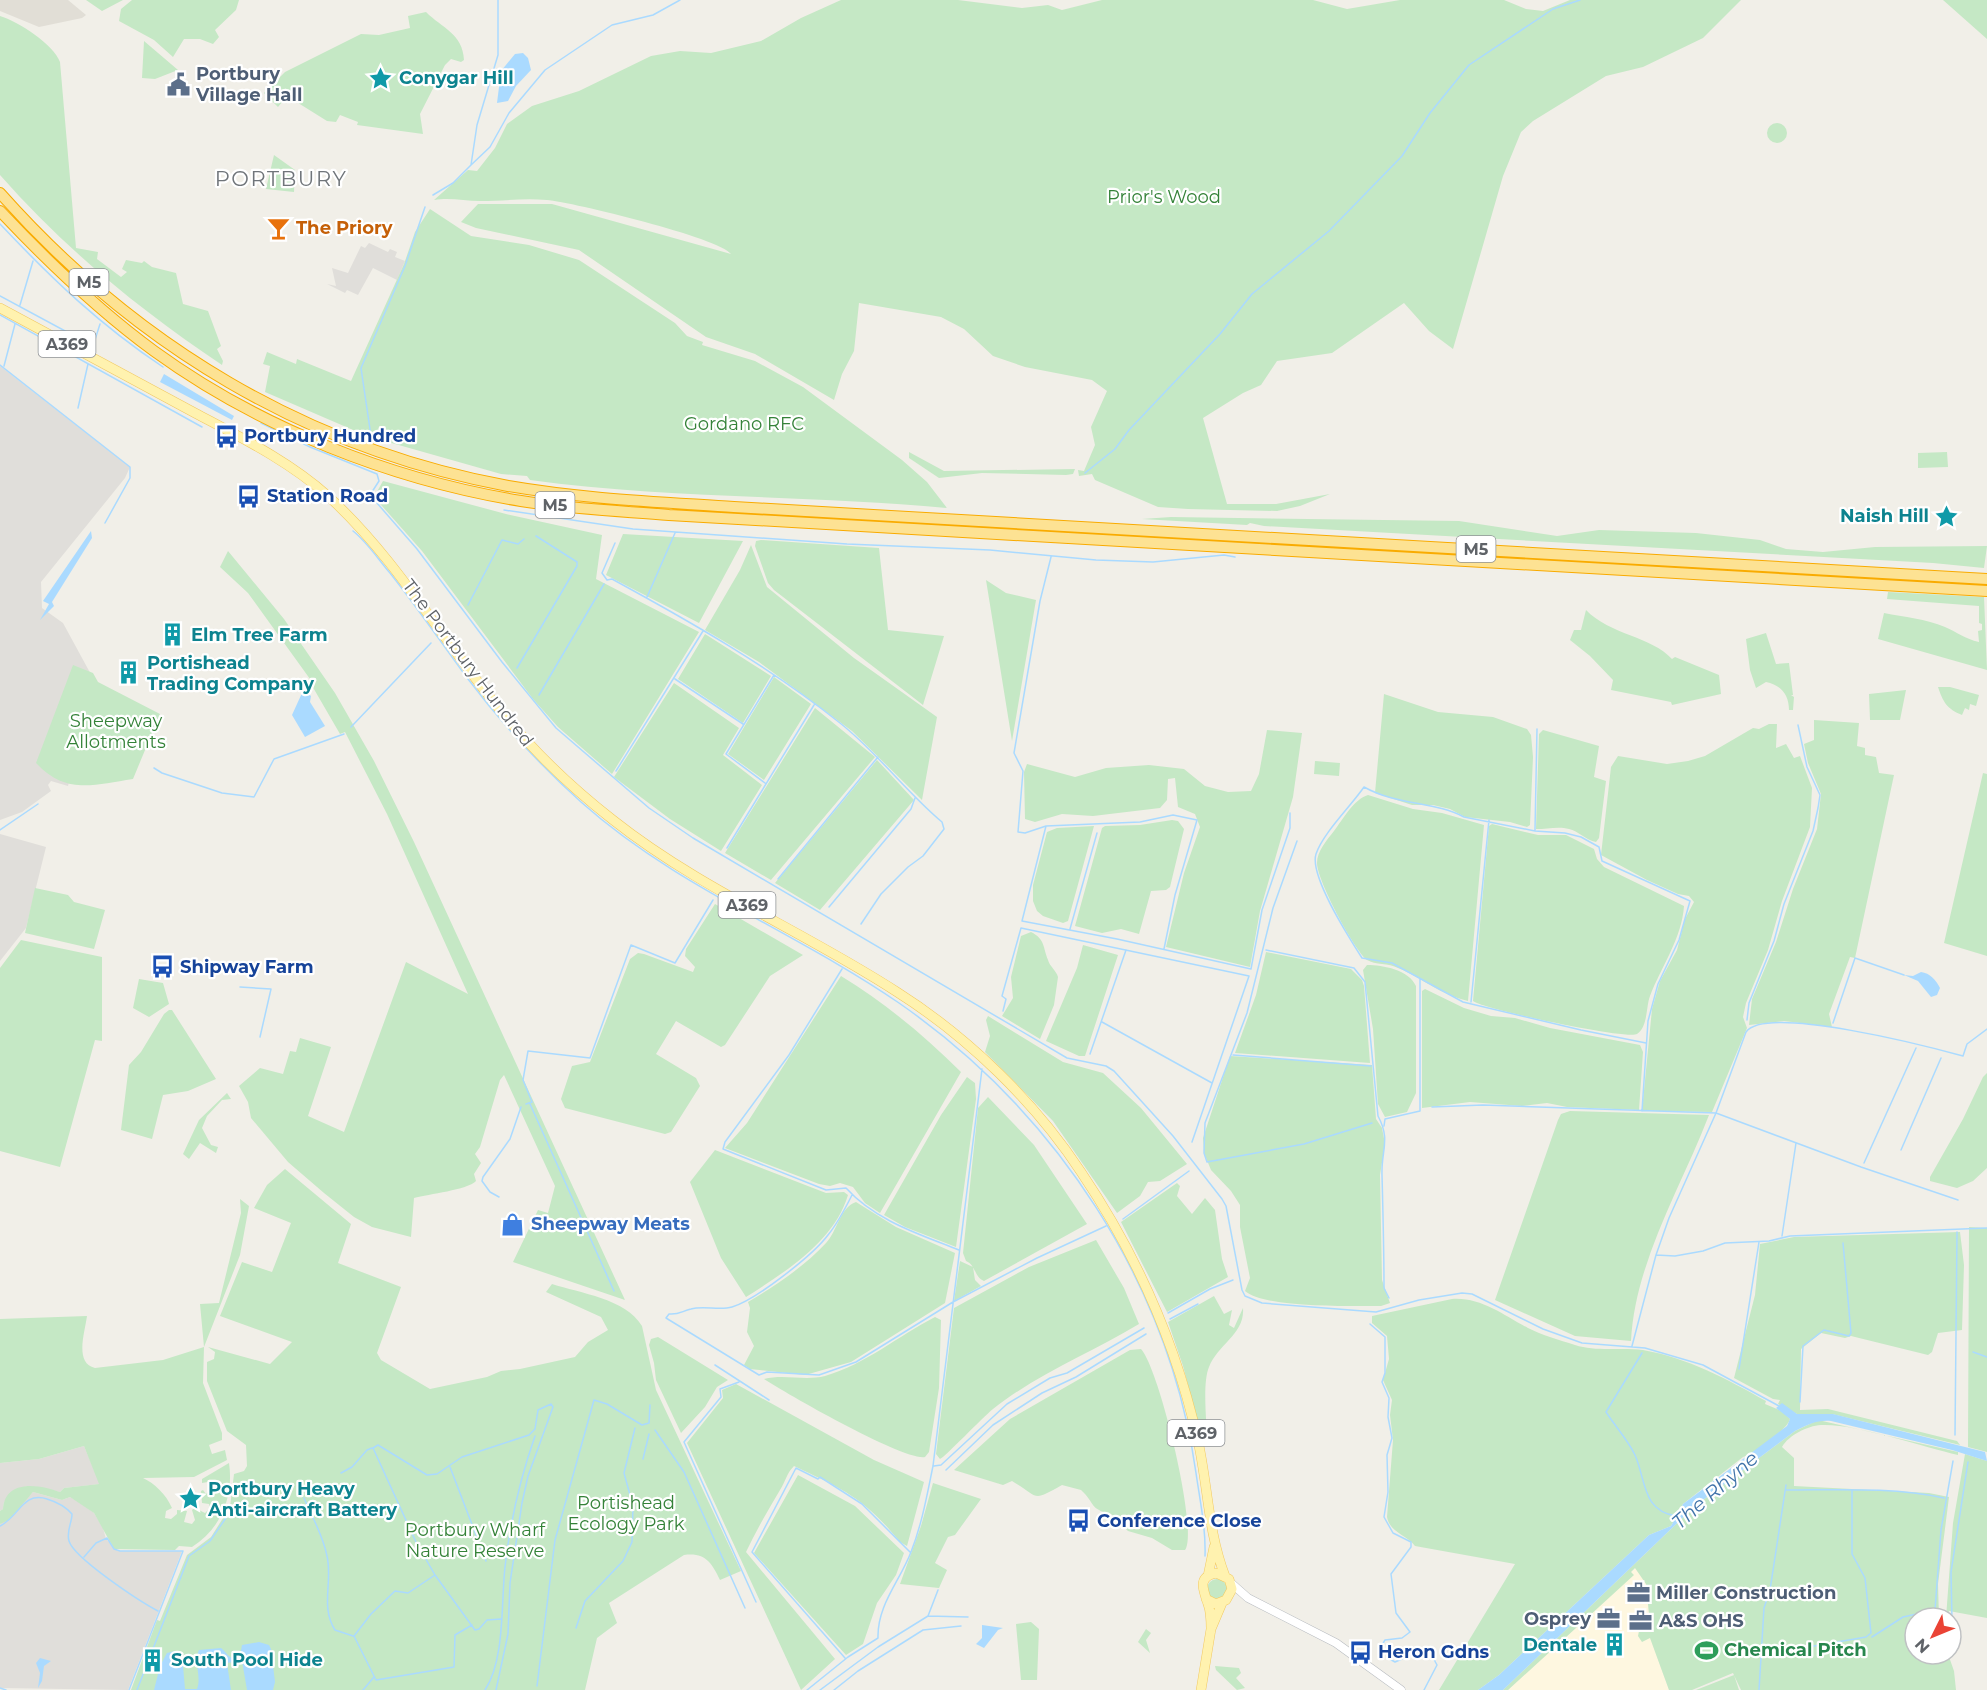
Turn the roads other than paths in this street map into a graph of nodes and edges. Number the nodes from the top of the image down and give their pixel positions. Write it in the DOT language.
graph roads {
  1 [pos="0,193"];
  2 [pos="0,211"];
  3 [pos="0,308"];
  4 [pos="1987,579"];
  5 [pos="1987,591"];
  6 [pos="1214,1547"];
  7 [pos="1208,1576"];
  8 [pos="1228,1580"];
  9 [pos="1248,1598"];
  10 [pos="1206,1599"];
  11 [pos="1225,1600"];
  12 [pos="1211,1629"];
  13 [pos="1201,1690"];
  14 [pos="1401,1690"];
  1 -- 4 [label="highway, M5"];
  2 -- 5 [label="highway, M5"];
  3 -- 6 [label="main road, The Portbury Hundred / A369"];
  6 -- 7 [label="main road, The Portbury Hundred / A369"];
  6 -- 8 [label="main road, The Portbury Hundred / A369"];
  7 -- 8 [label="main road"];
  7 -- 10 [label="main road"];
  8 -- 9 [label="main road"];
  8 -- 11 [label="main road"];
  9 -- 11 [label="main road"];
  9 -- 14 [label="main road"];
  10 -- 11 [label="main road"];
  10 -- 12 [label="main road"];
  11 -- 12 [label="main road"];
  12 -- 13 [label="main road"];
}
